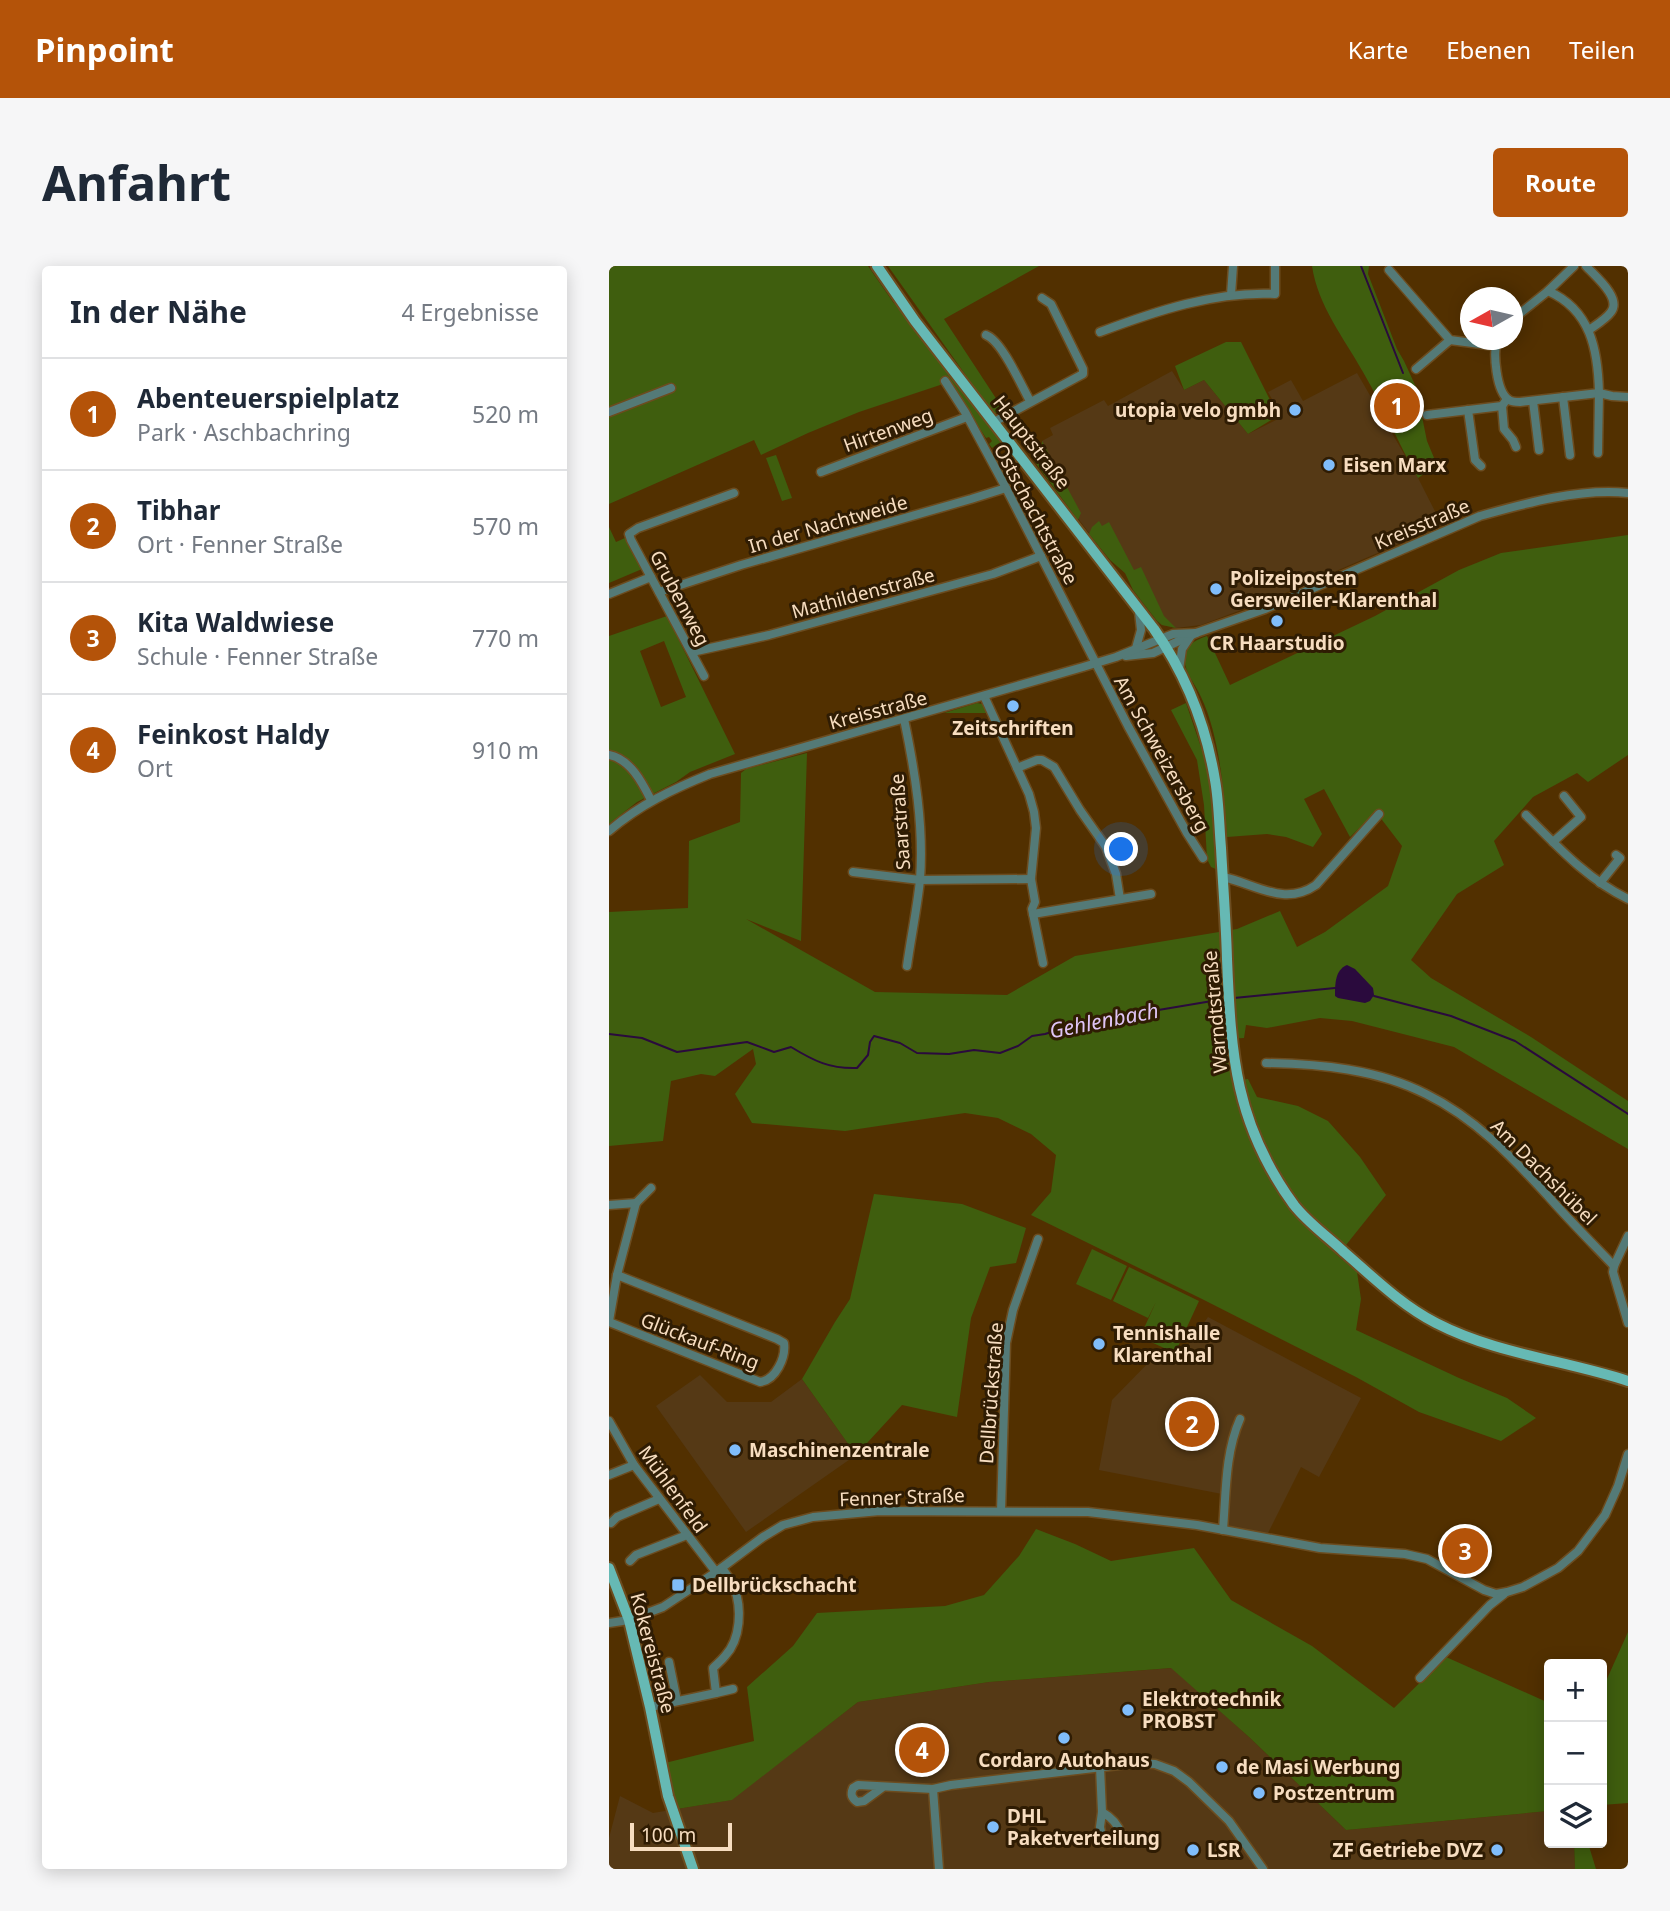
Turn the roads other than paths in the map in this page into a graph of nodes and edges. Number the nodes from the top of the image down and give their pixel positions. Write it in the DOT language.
graph roads {
  1 [pos="877,266"];
  2 [pos="1233,266"];
  3 [pos="1275,266"];
  4 [pos="1574,266"];
  5 [pos="1586,266"];
  6 [pos="1389,270"];
  7 [pos="1548,290"];
  8 [pos="1231,295"];
  9 [pos="1042,298"];
  10 [pos="1523,311"];
  11 [pos="1589,330"];
  12 [pos="1100,332"];
  13 [pos="986,335"];
  14 [pos="1450,340"];
  15 [pos="1460,341"];
  16 [pos="1496,350"];
  17 [pos="1416,369"];
  18 [pos="945,381"];
  19 [pos="671,388"];
  20 [pos="1599,393"];
  21 [pos="1563,397"];
  22 [pos="1628,397"];
  23 [pos="1030,401"];
  24 [pos="1533,401"];
  25 [pos="1505,402"];
  26 [pos="1468,410"];
  27 [pos="609,412"];
  28 [pos="1427,415"];
  29 [pos="967,417"];
  30 [pos="994,422"];
  31 [pos="1515,447"];
  32 [pos="1539,450"];
  33 [pos="1598,453"];
  34 [pos="1570,455"];
  35 [pos="1481,466"];
  36 [pos="821,472"];
  37 [pos="1006,488"];
  38 [pos="1628,493"];
  39 [pos="734,494"];
  40 [pos="1041,556"];
  41 [pos="651,578"];
  42 [pos="659,592"];
  43 [pos="609,594"];
  44 [pos="1139,609"];
  45 [pos="1195,633"];
  46 [pos="1164,643"];
  47 [pos="1136,648"];
  48 [pos="692,652"];
  49 [pos="1116,657"];
  50 [pos="1095,663"];
  51 [pos="1179,670"];
  52 [pos="704,676"];
  53 [pos="984,696"];
  54 [pos="904,719"];
  55 [pos="609,755"];
  56 [pos="1017,768"];
  57 [pos="1564,796"];
  58 [pos="651,800"];
  59 [pos="1379,814"];
  60 [pos="1526,815"];
  61 [pos="609,831"];
  62 [pos="1553,842"];
  63 [pos="1616,855"];
  64 [pos="1203,858"];
  65 [pos="853,872"];
  66 [pos="1223,877"];
  67 [pos="1031,879"];
  68 [pos="920,880"];
  69 [pos="1600,883"];
  70 [pos="1151,894"];
  71 [pos="1120,899"];
  72 [pos="1628,899"];
  73 [pos="1033,914"];
  74 [pos="1043,962"];
  75 [pos="907,966"];
  76 [pos="1266,1063"];
  77 [pos="1287,1064"];
  78 [pos="1286,1073"];
  79 [pos="651,1188"];
  80 [pos="636,1203"];
  81 [pos="609,1205"];
  82 [pos="1628,1236"];
  83 [pos="1038,1239"];
  84 [pos="1614,1266"];
  85 [pos="617,1275"];
  86 [pos="610,1307"];
  87 [pos="609,1322"];
  88 [pos="1628,1323"];
  89 [pos="1628,1381"];
  90 [pos="1240,1419"];
  91 [pos="609,1421"];
  92 [pos="1628,1454"];
  93 [pos="634,1465"];
  94 [pos="609,1475"];
  95 [pos="659,1499"];
  96 [pos="1001,1511"];
  97 [pos="611,1523"];
  98 [pos="1223,1530"];
  99 [pos="687,1535"];
  100 [pos="629,1560"];
  101 [pos="609,1568"];
  102 [pos="719,1570"];
  103 [pos="1507,1592"];
  104 [pos="629,1620"];
  105 [pos="612,1623"];
  106 [pos="669,1662"];
  107 [pos="1420,1678"];
  108 [pos="733,1689"];
  109 [pos="716,1693"];
  110 [pos="677,1701"];
  111 [pos="655,1706"];
  112 [pos="1100,1767"];
  113 [pos="883,1787"];
  114 [pos="933,1789"];
  115 [pos="1102,1812"];
  116 [pos="693,1869"];
  117 [pos="939,1869"];
  118 [pos="1263,1869"];
  1 -- 30 [label="main road, Hauptstraße"];
  2 -- 8 [label="street"];
  3 -- 8 [label="street"];
  4 -- 7 [label="street"];
  5 -- 11 [label="street"];
  6 -- 14 [label="street"];
  7 -- 10 [label="street"];
  7 -- 11 [label="street"];
  8 -- 12 [label="street"];
  9 -- 23 [label="street"];
  11 -- 20 [label="street"];
  13 -- 23 [label="street"];
  14 -- 15 [label="street"];
  14 -- 17 [label="street"];
  16 -- 25 [label="street"];
  18 -- 29 [label="street, Ostschachtstraße"];
  19 -- 27 [label="street"];
  20 -- 21 [label="street"];
  20 -- 22 [label="street"];
  20 -- 33 [label="street"];
  21 -- 24 [label="street"];
  21 -- 34 [label="street"];
  23 -- 30 [label="street"];
  24 -- 25 [label="street"];
  24 -- 32 [label="street"];
  25 -- 26 [label="street"];
  25 -- 31 [label="street"];
  26 -- 28 [label="street"];
  26 -- 35 [label="street"];
  29 -- 36 [label="street, Hirtenweg"];
  29 -- 37 [label="street, Ostschachtstraße"];
  30 -- 44 [label="main road, Hauptstraße"];
  37 -- 40 [label="street, Ostschachtstraße"];
  37 -- 42 [label="street, In der Nachtweide"];
  38 -- 45 [label="street, Kreisstraße"];
  39 -- 41 [label="street, Grubenweg"];
  40 -- 48 [label="street, Mathildenstraße"];
  40 -- 50 [label="street, Ostschachtstraße"];
  41 -- 42 [label="street, Grubenweg"];
  41 -- 43 [label="street"];
  42 -- 48 [label="street, Grubenweg"];
  44 -- 46 [label="main road, Hauptstraße"];
  44 -- 47 [label="street"];
  45 -- 46 [label="street, Kreisstraße"];
  45 -- 51 [label="street"];
  46 -- 47 [label="street, Kreisstraße"];
  46 -- 49 [label="street, Kreisstraße"];
  46 -- 51 [label="main road, Warndtstraße"];
  47 -- 49 [label="street, Kreisstraße"];
  48 -- 52 [label="street, Grubenweg"];
  49 -- 50 [label="street, Kreisstraße"];
  50 -- 53 [label="street, Kreisstraße"];
  50 -- 64 [label="street, Am Schweizersberg"];
  51 -- 66 [label="main road, Warndtstraße"];
  53 -- 54 [label="street, Kreisstraße"];
  53 -- 56 [label="street"];
  54 -- 58 [label="street, Kreisstraße"];
  54 -- 68 [label="street, Saarstraße"];
  55 -- 58 [label="street"];
  56 -- 67 [label="street"];
  56 -- 71 [label="street"];
  57 -- 62 [label="street"];
  58 -- 61 [label="street, Kreisstraße"];
  59 -- 66 [label="street"];
  60 -- 62 [label="street"];
  62 -- 69 [label="street"];
  63 -- 69 [label="street"];
  65 -- 68 [label="street"];
  66 -- 89 [label="main road, Warndtstraße"];
  67 -- 68 [label="street"];
  67 -- 73 [label="street"];
  68 -- 75 [label="street, Saarstraße"];
  69 -- 72 [label="street"];
  70 -- 71 [label="street"];
  71 -- 73 [label="street"];
  73 -- 74 [label="street"];
  76 -- 77 [label="street, Am Dachshübel"];
  77 -- 78 [label="street"];
  77 -- 84 [label="street, Am Dachshübel"];
  79 -- 80 [label="street"];
  80 -- 81 [label="street"];
  80 -- 85 [label="street"];
  82 -- 84 [label="street"];
  83 -- 96 [label="street, Dellbrückstraße"];
  84 -- 88 [label="street"];
  85 -- 86 [label="street"];
  85 -- 87 [label="street, Glückauf-Ring"];
  86 -- 87 [label="street"];
  90 -- 98 [label="street"];
  91 -- 93 [label="street, Mühlenfeld"];
  92 -- 103 [label="street"];
  93 -- 94 [label="street"];
  93 -- 95 [label="street, Mühlenfeld"];
  95 -- 97 [label="street"];
  95 -- 99 [label="street, Mühlenfeld"];
  96 -- 98 [label="street, Fenner Straße"];
  96 -- 102 [label="street, Fenner Straße"];
  98 -- 103 [label="street, Fenner Straße"];
  99 -- 100 [label="street"];
  99 -- 102 [label="street, Mühlenfeld"];
  101 -- 104 [label="main road, Kokereistraße"];
  102 -- 104 [label="street, Fenner Straße"];
  102 -- 109 [label="street, Mühlenfeld"];
  103 -- 107 [label="street"];
  104 -- 105 [label="street, Fenner Straße"];
  104 -- 116 [label="main road, Kokereistraße"];
  106 -- 110 [label="street"];
  108 -- 109 [label="street"];
  109 -- 110 [label="street"];
  110 -- 111 [label="street"];
  112 -- 114 [label="street"];
  112 -- 115 [label="street"];
  112 -- 118 [label="street"];
  113 -- 114 [label="street"];
  114 -- 117 [label="street"];
}
